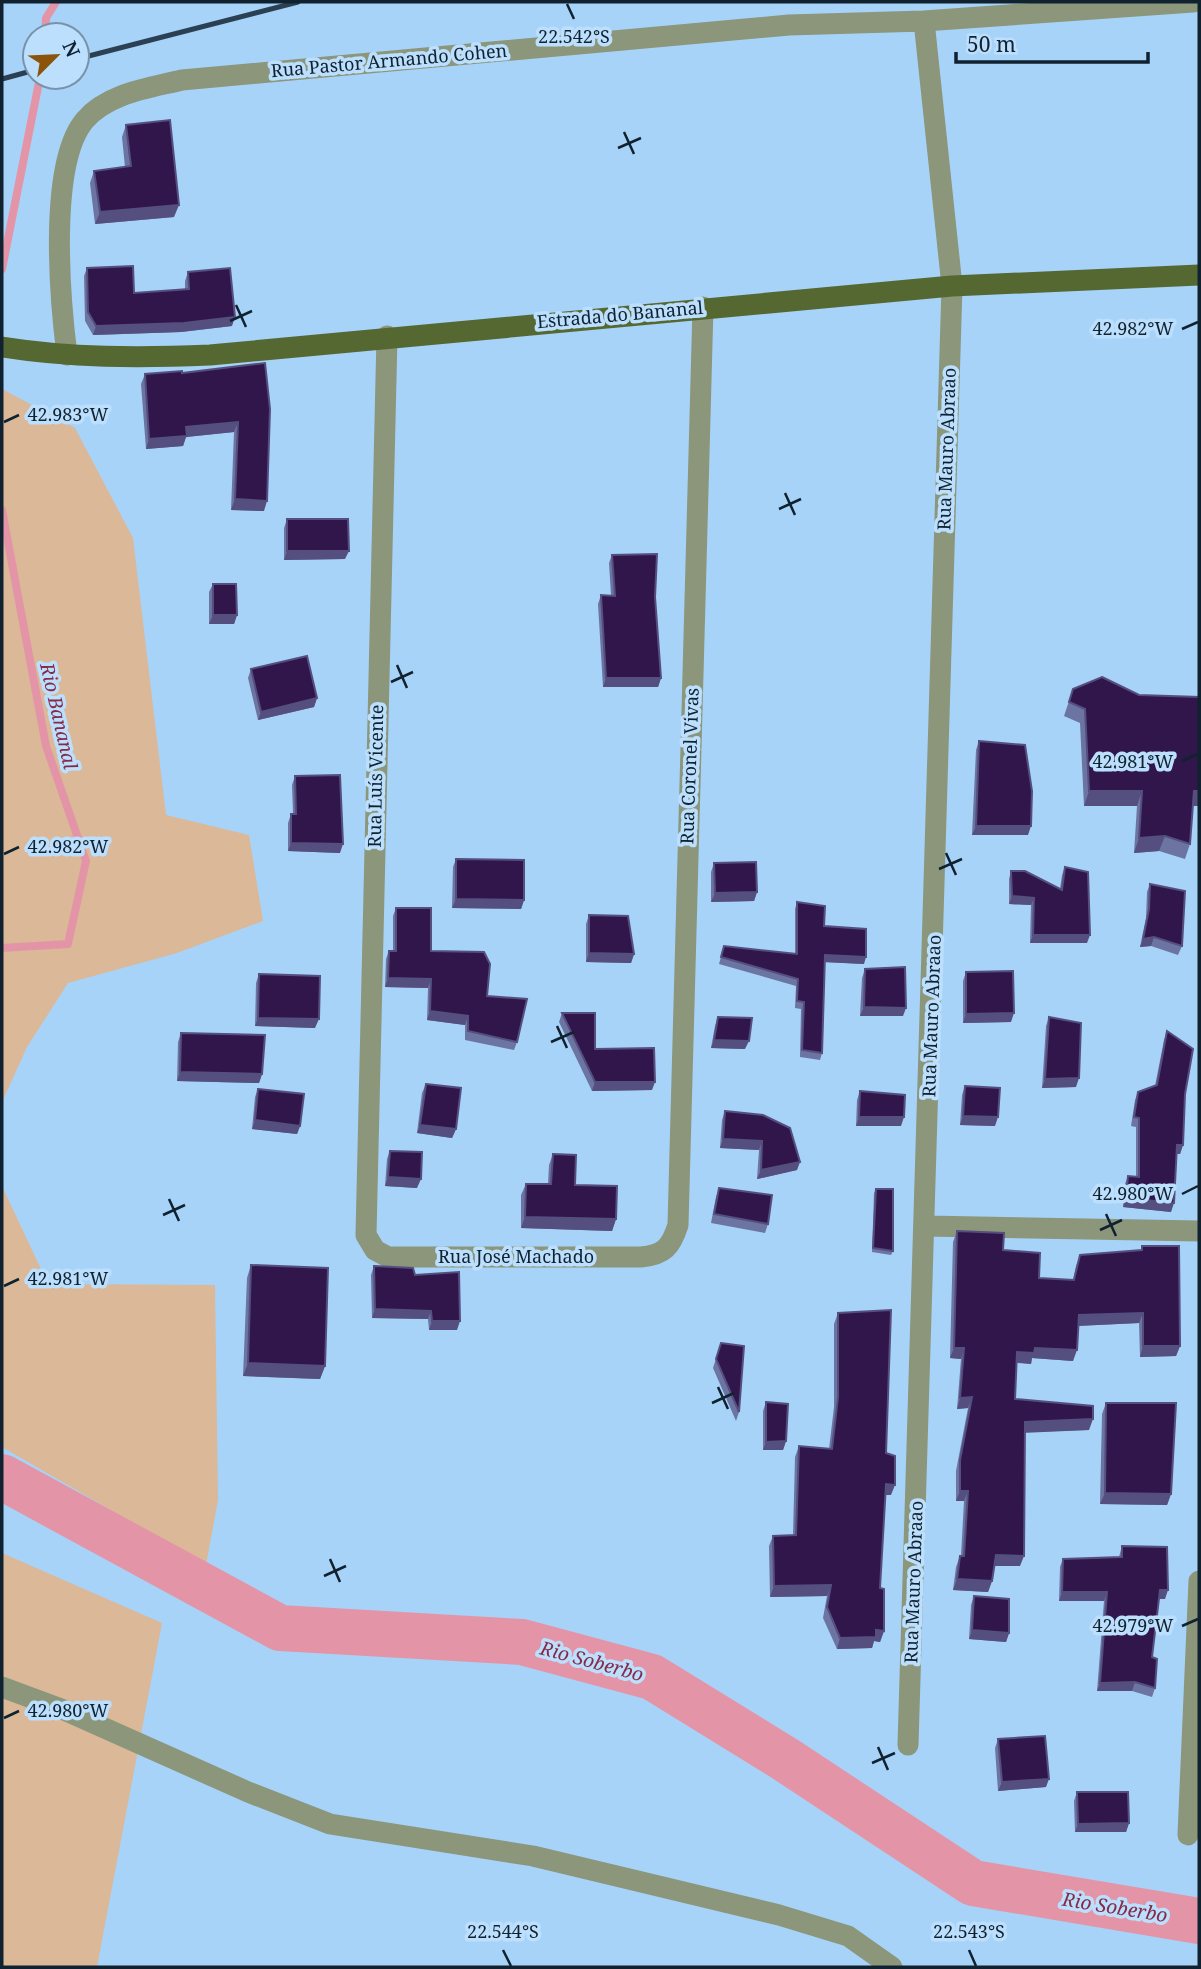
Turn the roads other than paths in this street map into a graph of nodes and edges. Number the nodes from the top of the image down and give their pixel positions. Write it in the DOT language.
graph roads {
  1 [pos="1193,2"];
  2 [pos="924,21"];
  3 [pos="1199,275"];
  4 [pos="952,286"];
  5 [pos="702,307"];
  6 [pos="387,336"];
  7 [pos="2,347"];
  8 [pos="67,355"];
  9 [pos="365,1216"];
  10 [pos="678,1225"];
  11 [pos="926,1226"];
  12 [pos="1199,1231"];
  13 [pos="1199,1581"];
  14 [pos="2,1687"];
  15 [pos="908,1745"];
  16 [pos="1188,1835"];
  17 [pos="892,1967"];
  1 -- 2 [label="street, Rua Pastor Armando Cohen"];
  2 -- 4 [label="street, Rua Mauro Abraao"];
  2 -- 8 [label="street, Rua Pastor Armando Cohen"];
  3 -- 4 [label="main road, Estrada do Bananal"];
  4 -- 5 [label="main road, Estrada do Bananal"];
  4 -- 11 [label="street, Rua Mauro Abraao"];
  5 -- 6 [label="main road, Estrada do Bananal"];
  5 -- 10 [label="street, Rua Coronel Vivas"];
  6 -- 8 [label="main road, Estrada do Bananal"];
  6 -- 9 [label="street, Rua Luís Vicente"];
  7 -- 8 [label="main road, Estrada do Bananal"];
  9 -- 10 [label="street, Rua José Machado"];
  11 -- 12 [label="street"];
  11 -- 15 [label="street, Rua Mauro Abraao"];
  13 -- 16 [label="street"];
  14 -- 17 [label="street"];
}
